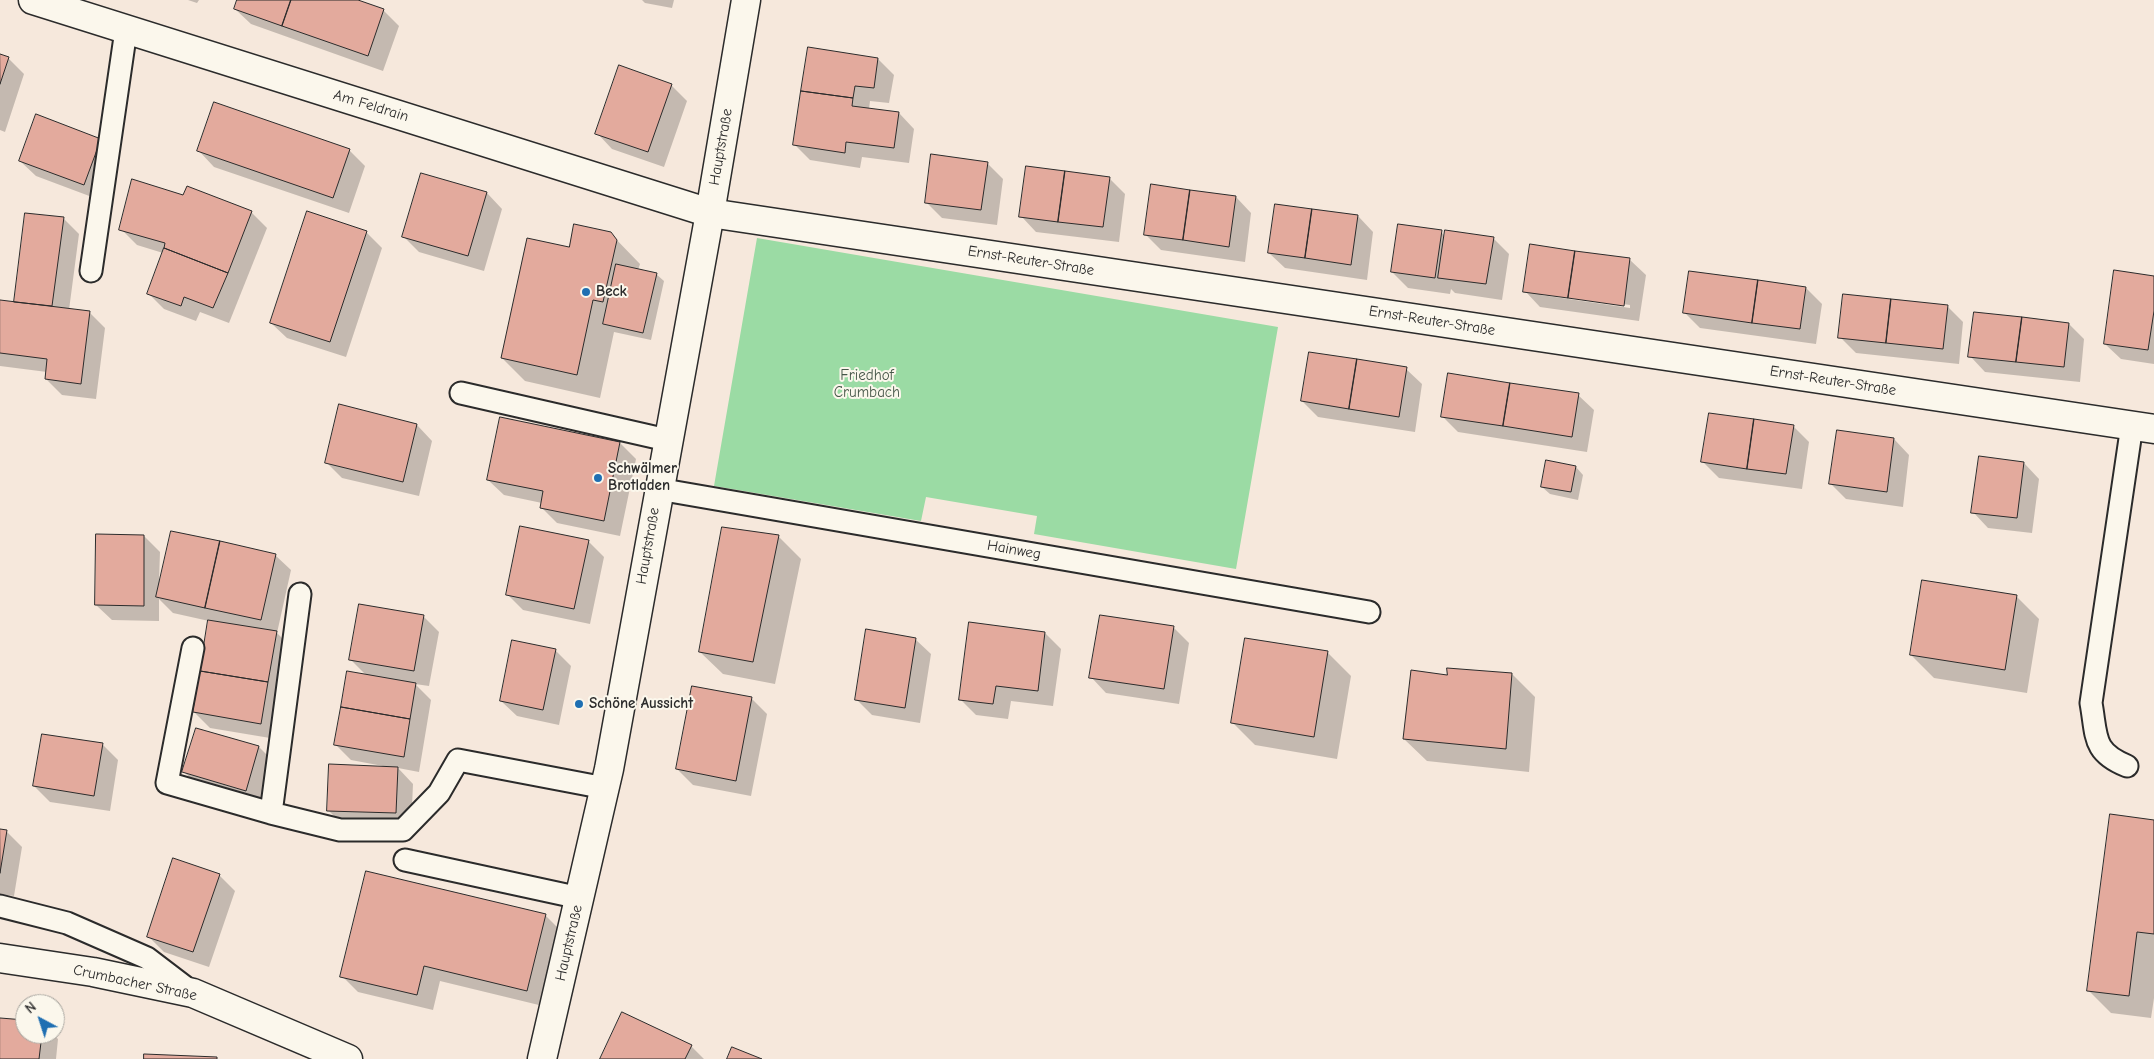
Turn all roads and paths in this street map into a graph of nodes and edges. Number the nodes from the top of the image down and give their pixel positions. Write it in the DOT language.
graph roads {
  1 [pos="33,0"];
  2 [pos="746,0"];
  3 [pos="126,30"];
  4 [pos="710,213"];
  5 [pos="91,271"];
  6 [pos="461,393"];
  7 [pos="2143,427"];
  8 [pos="668,440"];
  9 [pos="658,489"];
  10 [pos="300,594"];
  11 [pos="1369,612"];
  12 [pos="193,648"];
  13 [pos="2127,766"];
  14 [pos="605,788"];
  15 [pos="271,813"];
  16 [pos="404,860"];
  17 [pos="580,898"];
  18 [pos="0,906"];
  19 [pos="0,958"];
  20 [pos="193,993"];
  21 [pos="348,1059"];
  22 [pos="542,1059"];
  1 -- 3 [label="street, Am Feldrain"];
  2 -- 4 [label="street, Hauptstraße"];
  3 -- 4 [label="street, Am Feldrain"];
  3 -- 5 [label="lane"];
  4 -- 7 [label="street, Ernst-Reuter-Straße"];
  4 -- 8 [label="street, Hauptstraße"];
  6 -- 8 [label="lane"];
  7 -- 13 [label="lane"];
  8 -- 9 [label="street, Hauptstraße"];
  9 -- 11 [label="lane, Hainweg"];
  9 -- 14 [label="street, Hauptstraße"];
  10 -- 15 [label="lane"];
  12 -- 15 [label="lane"];
  14 -- 15 [label="lane"];
  14 -- 17 [label="street, Hauptstraße"];
  16 -- 17 [label="lane"];
  17 -- 22 [label="street, Hauptstraße"];
  18 -- 20 [label="lane"];
  19 -- 20 [label="street, Crumbacher Straße"];
  20 -- 21 [label="street, Crumbacher Straße"];
}
